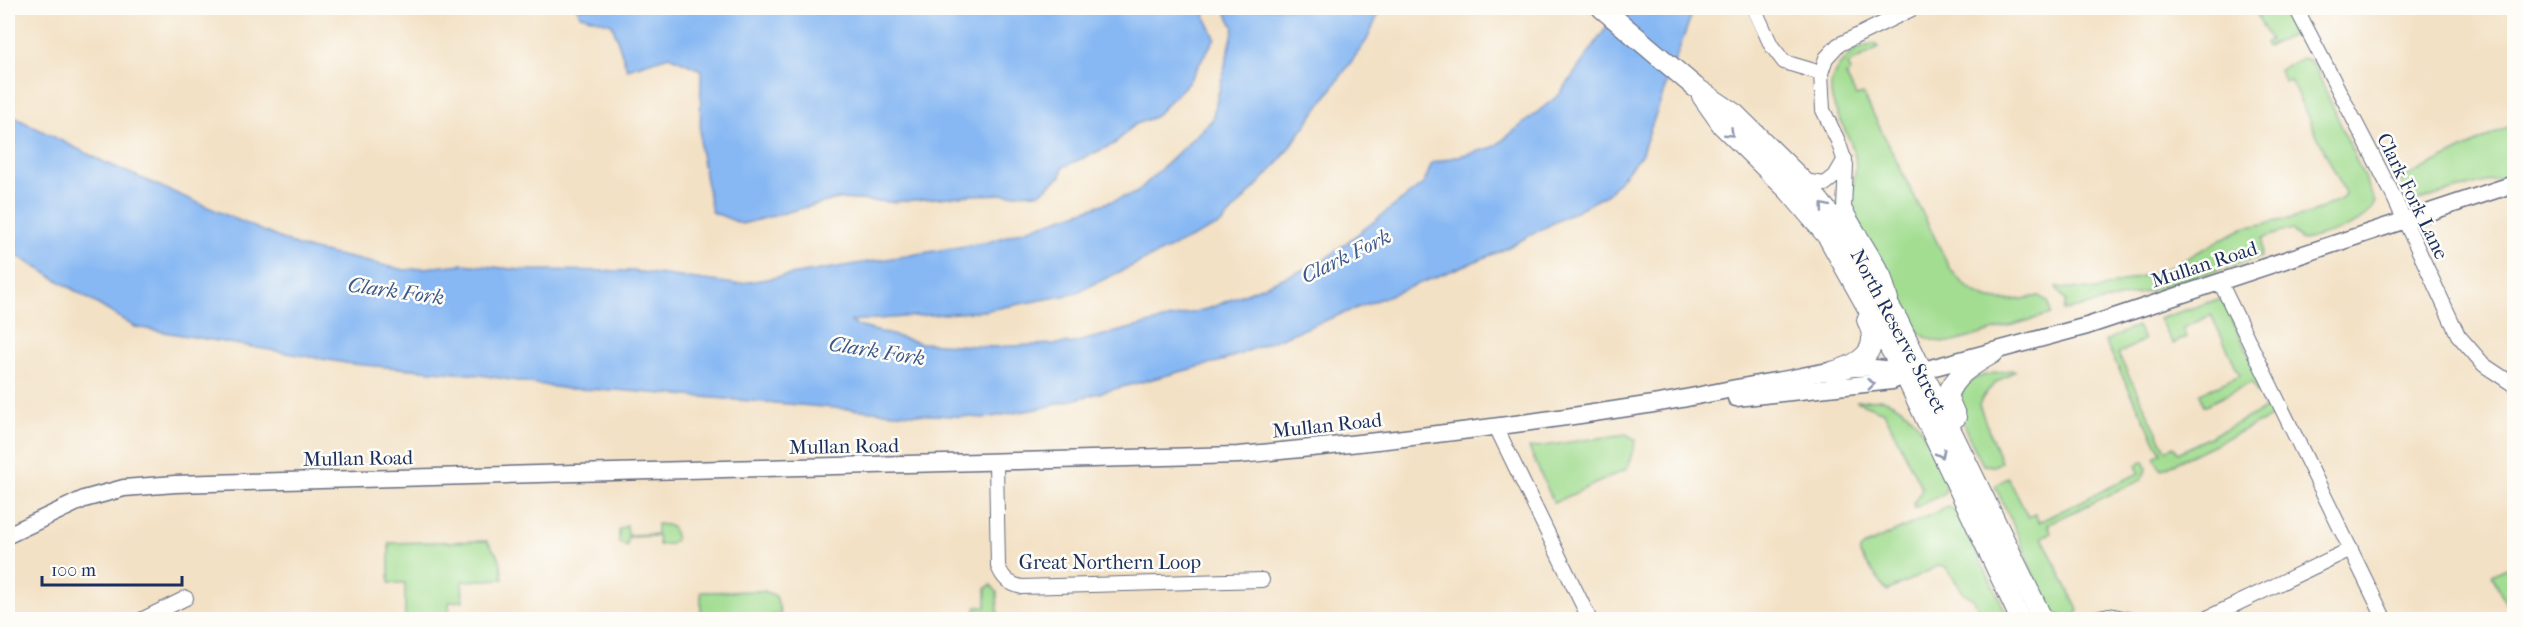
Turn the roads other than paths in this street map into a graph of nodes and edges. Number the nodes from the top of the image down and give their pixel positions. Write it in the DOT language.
graph roads {
  1 [pos="1602,8"];
  2 [pos="1754,8"];
  3 [pos="1914,8"];
  4 [pos="2296,8"];
  5 [pos="1821,73"];
  6 [pos="1695,87"];
  7 [pos="1845,159"];
  8 [pos="1803,181"];
  9 [pos="2514,184"];
  10 [pos="2404,218"];
  11 [pos="1828,237"];
  12 [pos="2220,282"];
  13 [pos="1891,308"];
  14 [pos="1993,353"];
  15 [pos="1832,372"];
  16 [pos="1914,373"];
  17 [pos="2514,386"];
  18 [pos="1687,399"];
  19 [pos="1496,427"];
  20 [pos="996,463"];
  21 [pos="8,535"];
  22 [pos="2351,549"];
  23 [pos="1262,580"];
  24 [pos="2031,596"];
  25 [pos="186,598"];
  26 [pos="2209,618"];
  27 [pos="1588,619"];
  28 [pos="141,620"];
  29 [pos="2021,620"];
  30 [pos="2043,620"];
  31 [pos="2085,620"];
  32 [pos="2133,620"];
  33 [pos="2385,620"];
  1 -- 6 [label="highway, North Reserve Street"];
  2 -- 5 [label="street"];
  3 -- 5 [label="street"];
  4 -- 10 [label="street, Clark Fork Lane"];
  5 -- 7 [label="street"];
  6 -- 8 [label="highway, North Reserve Street"];
  6 -- 11 [label="highway, North Reserve Street, one-way"];
  7 -- 8 [label="street"];
  7 -- 13 [label="street"];
  13 -- 8 [label="highway, North Reserve Street, one-way"];
  9 -- 10 [label="main road, Mullan Road"];
  10 -- 12 [label="main road, Mullan Road"];
  10 -- 17 [label="street, Clark Fork Lane"];
  11 -- 15 [label="highway"];
  11 -- 16 [label="highway, North Reserve Street"];
  12 -- 14 [label="main road, Mullan Road"];
  12 -- 22 [label="street"];
  13 -- 16 [label="highway, North Reserve Street"];
  14 -- 16 [label="main road, Mullan Road"];
  14 -- 24 [label="highway"];
  15 -- 16 [label="main road, Mullan Road"];
  15 -- 18 [label="main road, Mullan Road"];
  18 -- 16 [label="main road, Mullan Road, one-way"];
  16 -- 24 [label="highway, North Reserve Street"];
  16 -- 29 [label="highway, North Reserve Street, one-way"];
  18 -- 19 [label="main road, Mullan Road"];
  19 -- 20 [label="main road, Mullan Road"];
  19 -- 27 [label="street"];
  20 -- 21 [label="main road, Mullan Road"];
  20 -- 23 [label="street, Great Northern Loop"];
  22 -- 26 [label="street"];
  22 -- 33 [label="street"];
  24 -- 30 [label="highway, North Reserve Street"];
  25 -- 28 [label="street"];
  31 -- 32 [label="street"];
}
